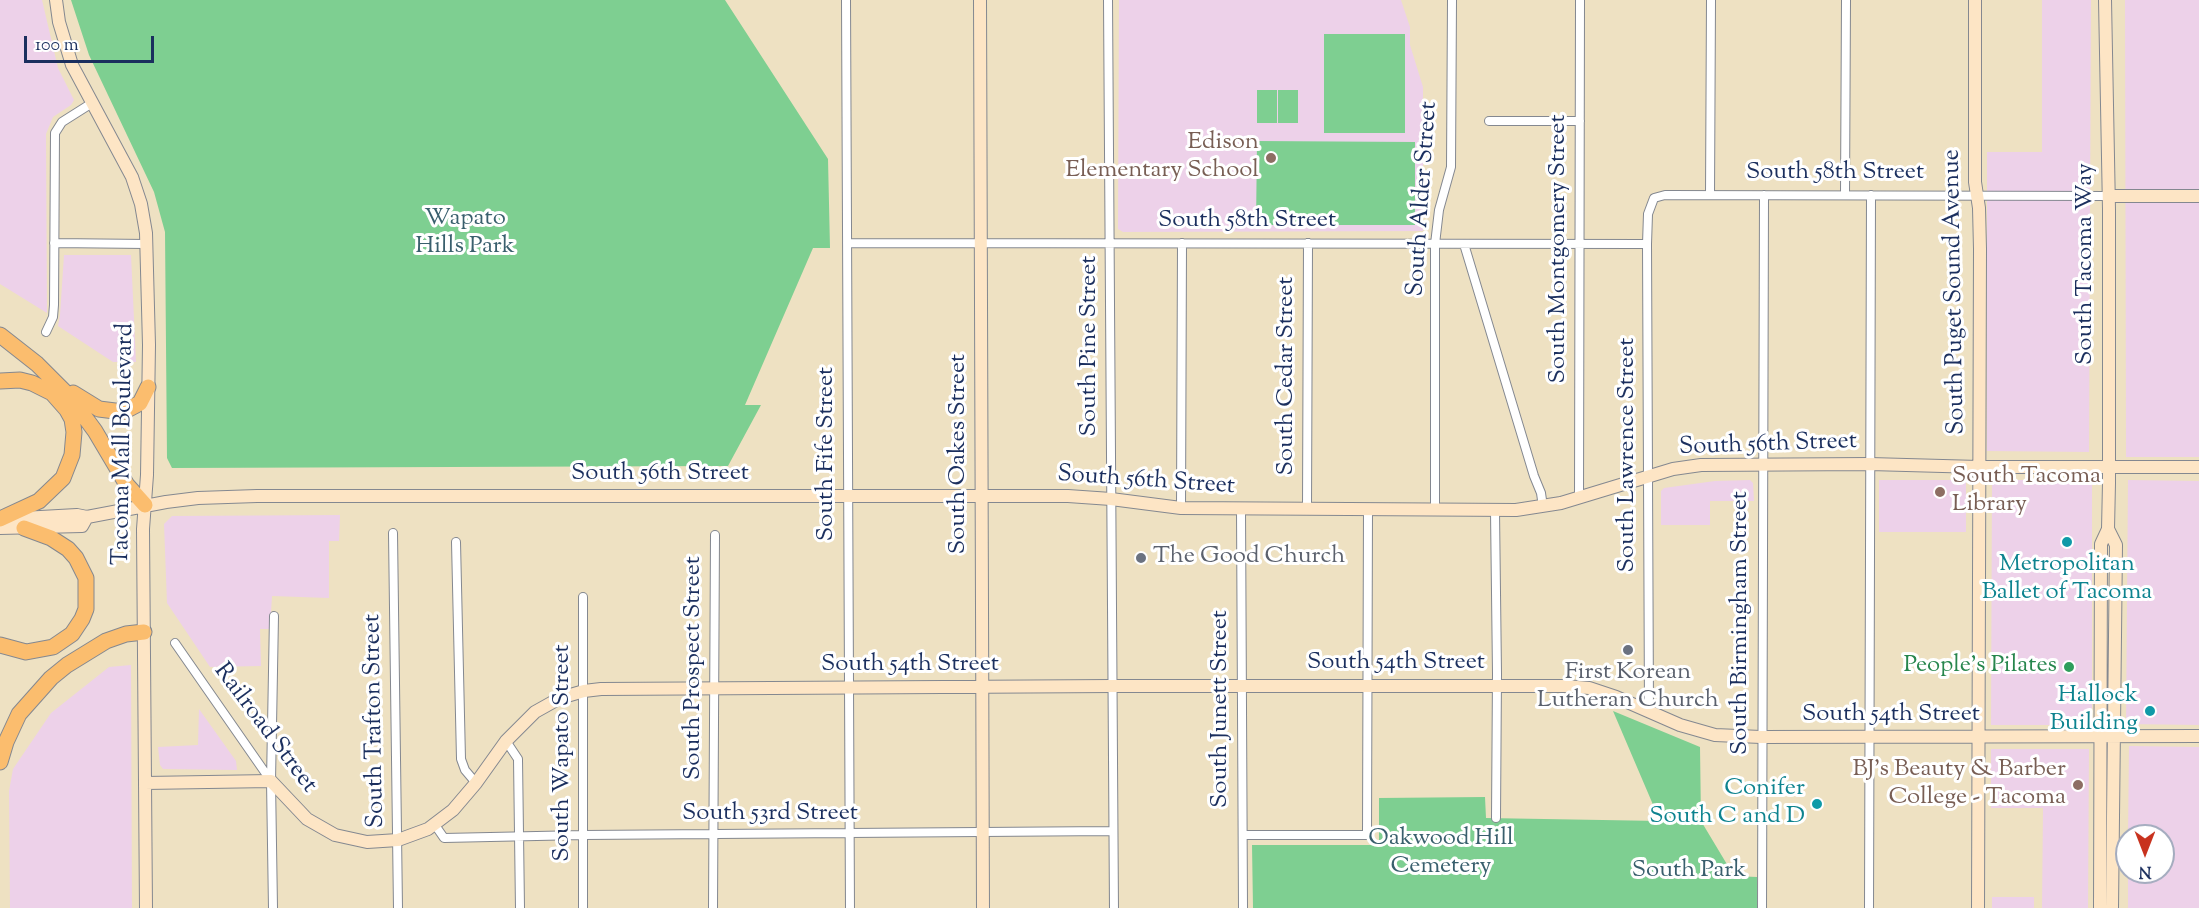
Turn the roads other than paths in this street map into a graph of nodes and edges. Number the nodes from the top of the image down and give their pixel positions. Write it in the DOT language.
graph roads {
  1 [pos="56,0"];
  2 [pos="846,0"];
  3 [pos="980,0"];
  4 [pos="1108,0"];
  5 [pos="1452,0"];
  6 [pos="1580,0"];
  7 [pos="1711,0"];
  8 [pos="1846,0"];
  9 [pos="1975,0"];
  10 [pos="2105,0"];
  11 [pos="92,103"];
  12 [pos="1489,121"];
  13 [pos="1580,121"];
  14 [pos="1710,195"];
  15 [pos="1764,195"];
  16 [pos="1845,195"];
  17 [pos="1871,195"];
  18 [pos="1976,195"];
  19 [pos="2109,196"];
  20 [pos="2199,196"];
  21 [pos="1653,200"];
  22 [pos="54,243"];
  23 [pos="847,243"];
  24 [pos="981,243"];
  25 [pos="1110,243"];
  26 [pos="1182,243"];
  27 [pos="1308,243"];
  28 [pos="147,244"];
  29 [pos="1435,244"];
  30 [pos="1464,244"];
  31 [pos="1580,244"];
  32 [pos="1647,244"];
  33 [pos="46,332"];
  34 [pos="0,335"];
  35 [pos="37,364"];
  36 [pos="0,381"];
  37 [pos="148,387"];
  38 [pos="1762,464"];
  39 [pos="1870,464"];
  40 [pos="1979,466"];
  41 [pos="2109,466"];
  42 [pos="2199,467"];
  43 [pos="1649,476"];
  44 [pos="848,496"];
  45 [pos="981,497"];
  46 [pos="1579,498"];
  47 [pos="1111,499"];
  48 [pos="145,505"];
  49 [pos="1543,507"];
  50 [pos="1181,508"];
  51 [pos="1307,508"];
  52 [pos="1368,508"];
  53 [pos="1435,508"];
  54 [pos="1241,509"];
  55 [pos="1495,511"];
  56 [pos="87,517"];
  57 [pos="0,519"];
  58 [pos="0,528"];
  59 [pos="24,528"];
  60 [pos="2108,529"];
  61 [pos="393,533"];
  62 [pos="715,535"];
  63 [pos="456,542"];
  64 [pos="583,597"];
  65 [pos="274,616"];
  66 [pos="144,632"];
  67 [pos="175,643"];
  68 [pos="0,645"];
  69 [pos="1242,685"];
  70 [pos="1497,685"];
  71 [pos="1113,686"];
  72 [pos="1368,686"];
  73 [pos="849,687"];
  74 [pos="982,687"];
  75 [pos="713,688"];
  76 [pos="584,691"];
  77 [pos="1649,711"];
  78 [pos="1978,736"];
  79 [pos="2199,736"];
  80 [pos="1761,737"];
  81 [pos="1869,737"];
  82 [pos="2100,737"];
  83 [pos="2114,737"];
  84 [pos="506,741"];
  85 [pos="0,762"];
  86 [pos="271,781"];
  87 [pos="145,783"];
  88 [pos="476,783"];
  89 [pos="1496,818"];
  90 [pos="435,825"];
  91 [pos="1113,831"];
  92 [pos="849,833"];
  93 [pos="982,833"];
  94 [pos="583,835"];
  95 [pos="715,835"];
  96 [pos="1243,835"];
  97 [pos="518,836"];
  98 [pos="398,840"];
  99 [pos="146,908"];
  100 [pos="273,908"];
  101 [pos="398,908"];
  102 [pos="520,908"];
  103 [pos="583,908"];
  104 [pos="713,908"];
  105 [pos="849,908"];
  106 [pos="983,908"];
  107 [pos="1114,908"];
  108 [pos="1243,908"];
  109 [pos="1762,908"];
  110 [pos="1869,908"];
  111 [pos="1978,908"];
  112 [pos="2100,908"];
  113 [pos="2112,908"];
  1 -- 11 [label="main road, Tacoma Mall Boulevard"];
  2 -- 23 [label="street, South Fife Street"];
  3 -- 24 [label="main road, South Oakes Street"];
  4 -- 25 [label="street, South Pine Street"];
  5 -- 29 [label="street, South Alder Street"];
  6 -- 13 [label="street, South Montgomery Street"];
  7 -- 14 [label="street"];
  8 -- 16 [label="street"];
  9 -- 18 [label="main road, South Puget Sound Avenue"];
  10 -- 19 [label="main road, South Tacoma Way"];
  11 -- 22 [label="street"];
  11 -- 28 [label="main road, Tacoma Mall Boulevard"];
  12 -- 13 [label="street"];
  13 -- 31 [label="street, South Montgomery Street"];
  14 -- 15 [label="street, South 58th Street"];
  14 -- 21 [label="street, South 58th Street"];
  15 -- 16 [label="street, South 58th Street"];
  15 -- 38 [label="street, South Birmingham Street"];
  16 -- 17 [label="street, South 58th Street"];
  17 -- 18 [label="street, South 58th Street"];
  17 -- 39 [label="street"];
  18 -- 19 [label="street, South 58th Street"];
  18 -- 40 [label="main road, South Puget Sound Avenue"];
  19 -- 20 [label="main road, South 58th Street"];
  19 -- 41 [label="main road, South Tacoma Way"];
  21 -- 32 [label="street, South Lawrence Street"];
  22 -- 28 [label="street"];
  22 -- 33 [label="street"];
  23 -- 24 [label="street, South 58th Street"];
  23 -- 44 [label="street, South Fife Street"];
  24 -- 25 [label="street, South 58th Street"];
  24 -- 45 [label="main road, South Oakes Street"];
  25 -- 26 [label="street, South 58th Street"];
  25 -- 47 [label="street, South Pine Street"];
  26 -- 27 [label="street, South 58th Street"];
  26 -- 50 [label="street"];
  27 -- 29 [label="street, South 58th Street"];
  27 -- 51 [label="street, South Cedar Street"];
  28 -- 37 [label="main road, Tacoma Mall Boulevard"];
  29 -- 30 [label="street, South 58th Street"];
  29 -- 53 [label="street, South Alder Street"];
  30 -- 31 [label="street, South 58th Street"];
  30 -- 49 [label="street"];
  31 -- 32 [label="street, South 58th Street"];
  31 -- 46 [label="street, South Montgomery Street"];
  32 -- 43 [label="street, South Lawrence Street"];
  34 -- 35 [label="highway"];
  35 -- 37 [label="highway"];
  35 -- 48 [label="highway"];
  36 -- 57 [label="highway"];
  37 -- 48 [label="main road, Tacoma Mall Boulevard"];
  38 -- 39 [label="main road, South 56th Street"];
  38 -- 43 [label="main road, South 56th Street"];
  38 -- 80 [label="street, South Birmingham Street"];
  39 -- 40 [label="main road, South 56th Street"];
  39 -- 81 [label="street"];
  40 -- 41 [label="main road, South 56th Street"];
  40 -- 78 [label="main road, South Puget Sound Avenue"];
  41 -- 42 [label="main road, South 56th Street"];
  41 -- 60 [label="main road, South Tacoma Way"];
  43 -- 46 [label="main road, South 56th Street"];
  43 -- 77 [label="street, South Lawrence Street"];
  44 -- 45 [label="main road, South 56th Street"];
  44 -- 48 [label="main road, South 56th Street"];
  44 -- 73 [label="street, South Fife Street"];
  45 -- 47 [label="main road, South 56th Street"];
  45 -- 74 [label="main road, South Oakes Street"];
  46 -- 49 [label="main road, South 56th Street"];
  47 -- 50 [label="main road, South 56th Street"];
  47 -- 71 [label="street, South Pine Street"];
  48 -- 56 [label="main road, South 56th Street"];
  48 -- 66 [label="main road, Tacoma Mall Boulevard"];
  49 -- 55 [label="main road, South 56th Street"];
  50 -- 54 [label="main road, South 56th Street"];
  51 -- 52 [label="main road, South 56th Street"];
  51 -- 54 [label="main road, South 56th Street"];
  52 -- 53 [label="main road, South 56th Street"];
  52 -- 72 [label="street"];
  53 -- 55 [label="main road, South 56th Street"];
  54 -- 69 [label="street, South Junett Street"];
  55 -- 70 [label="street"];
  56 -- 57 [label="main road, South 56th Street"];
  56 -- 59 [label="main road, South 56th Street"];
  58 -- 59 [label="main road, South 56th Street"];
  59 -- 68 [label="highway"];
  60 -- 82 [label="main road, South Tacoma Way"];
  60 -- 83 [label="main road, South Tacoma Way"];
  61 -- 98 [label="street, South Trafton Street"];
  62 -- 75 [label="street, South Prospect Street"];
  63 -- 88 [label="street"];
  64 -- 76 [label="street, South Wapato Street"];
  65 -- 86 [label="street"];
  66 -- 85 [label="highway"];
  66 -- 87 [label="main road, Tacoma Mall Boulevard"];
  67 -- 86 [label="street, Railroad Street"];
  69 -- 71 [label="main road, South 54th Street"];
  69 -- 72 [label="main road, South 54th Street"];
  69 -- 96 [label="street, South Junett Street"];
  70 -- 72 [label="main road, South 54th Street"];
  70 -- 77 [label="main road, South 54th Street"];
  70 -- 89 [label="street"];
  71 -- 74 [label="main road, South 54th Street"];
  71 -- 91 [label="street, South Pine Street"];
  72 -- 96 [label="street"];
  73 -- 74 [label="main road, South 54th Street"];
  73 -- 75 [label="main road, South 54th Street"];
  73 -- 92 [label="street, South Fife Street"];
  74 -- 93 [label="main road, South Oakes Street"];
  75 -- 76 [label="main road, South 54th Street"];
  75 -- 95 [label="street, South Prospect Street"];
  76 -- 84 [label="main road"];
  76 -- 94 [label="street, South Wapato Street"];
  77 -- 80 [label="main road, South 54th Street"];
  78 -- 81 [label="main road, South 54th Street"];
  78 -- 82 [label="main road, South 54th Street"];
  78 -- 111 [label="main road, South Puget Sound Avenue"];
  79 -- 83 [label="main road, South 54th Street"];
  80 -- 81 [label="main road, South 54th Street"];
  80 -- 109 [label="street, South Birmingham Street"];
  81 -- 110 [label="street"];
  82 -- 83 [label="main road, South 54th Street"];
  82 -- 112 [label="main road, South Tacoma Way"];
  83 -- 113 [label="main road, South Tacoma Way"];
  84 -- 88 [label="main road"];
  84 -- 97 [label="street"];
  86 -- 87 [label="main road"];
  86 -- 98 [label="main road, Railroad Street"];
  86 -- 100 [label="street"];
  87 -- 99 [label="main road, Tacoma Mall Boulevard"];
  88 -- 90 [label="main road"];
  90 -- 97 [label="street, South 53rd Street"];
  90 -- 98 [label="main road, Railroad Street"];
  91 -- 93 [label="street, South 53rd Street"];
  91 -- 107 [label="street, South Pine Street"];
  92 -- 93 [label="street, South 53rd Street"];
  92 -- 95 [label="street, South 53rd Street"];
  92 -- 105 [label="street, South Fife Street"];
  93 -- 106 [label="main road, South Oakes Street"];
  94 -- 95 [label="street, South 53rd Street"];
  94 -- 97 [label="street, South 53rd Street"];
  94 -- 103 [label="street, South Wapato Street"];
  95 -- 104 [label="street, South Prospect Street"];
  96 -- 108 [label="street, South Junett Street"];
  97 -- 102 [label="street"];
  98 -- 101 [label="street, South Trafton Street"];
}
